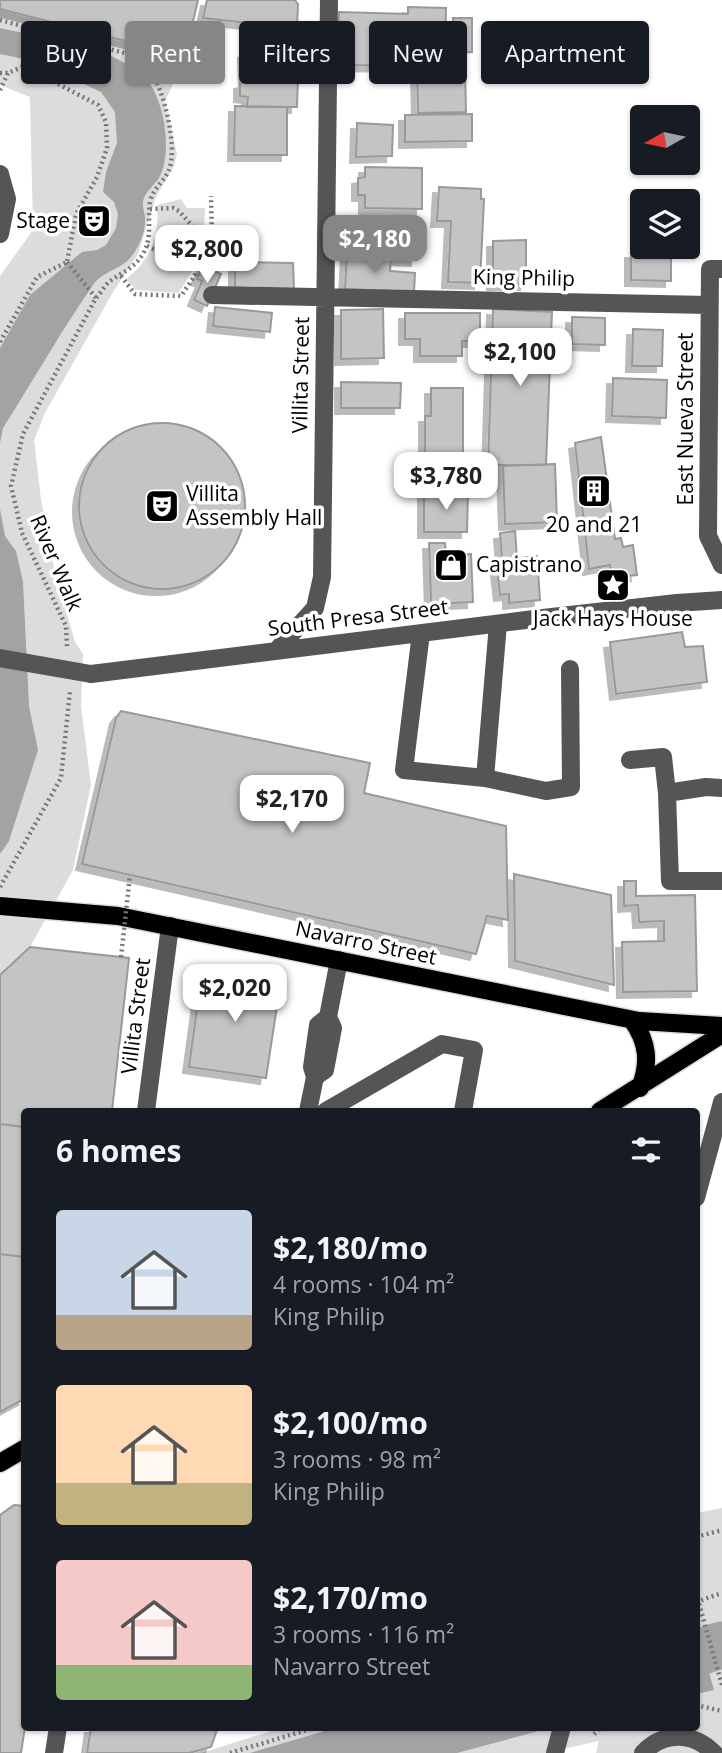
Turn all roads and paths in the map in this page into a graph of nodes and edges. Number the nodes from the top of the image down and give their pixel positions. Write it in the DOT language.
graph roads {
  1 [pos="329,0"];
  2 [pos="0,20"];
  3 [pos="21,25"];
  4 [pos="111,48"];
  5 [pos="21,68"];
  6 [pos="0,73"];
  7 [pos="8,74"];
  8 [pos="59,84"];
  9 [pos="0,90"];
  10 [pos="0,174"];
  11 [pos="211,196"];
  12 [pos="150,209"];
  13 [pos="0,234"];
  14 [pos="208,244"];
  15 [pos="147,246"];
  16 [pos="67,262"];
  17 [pos="198,269"];
  18 [pos="716,269"];
  19 [pos="121,276"];
  20 [pos="212,295"];
  21 [pos="94,296"];
  22 [pos="325,297"];
  23 [pos="709,305"];
  24 [pos="0,341"];
  25 [pos="722,565"];
  26 [pos="722,600"];
  27 [pos="498,624"];
  28 [pos="421,633"];
  29 [pos="68,650"];
  30 [pos="276,651"];
  31 [pos="0,658"];
  32 [pos="570,669"];
  33 [pos="70,688"];
  34 [pos="630,760"];
  35 [pos="485,778"];
  36 [pos="722,788"];
  37 [pos="667,793"];
  38 [pos="130,874"];
  39 [pos="722,881"];
  40 [pos="0,888"];
  41 [pos="0,906"];
  42 [pos="170,926"];
  43 [pos="121,957"];
  44 [pos="339,960"];
  45 [pos="632,1020"];
  46 [pos="722,1026"];
  47 [pos="722,1034"];
  48 [pos="640,1088"];
  49 [pos="722,1102"];
  50 [pos="146,1108"];
  51 [pos="309,1108"];
  52 [pos="331,1108"];
  53 [pos="464,1108"];
  54 [pos="605,1108"];
  55 [pos="700,1183"];
  56 [pos="21,1451"];
  57 [pos="0,1463"];
  58 [pos="722,1530"];
  59 [pos="700,1537"];
  60 [pos="722,1593"];
  61 [pos="700,1601"];
  62 [pos="700,1607"];
  63 [pos="722,1685"];
  64 [pos="700,1706"];
  65 [pos="722,1711"];
  66 [pos="57,1731"];
  67 [pos="304,1731"];
  68 [pos="561,1731"];
  69 [pos="597,1731"];
  70 [pos="594,1734"];
  71 [pos="54,1753"];
  72 [pos="230,1753"];
  73 [pos="555,1753"];
  74 [pos="643,1753"];
  75 [pos="714,1753"];
  1 -- 22 [label="street, Villita Street"];
  2 -- 3 [label="path"];
  4 -- 12 [label="path"];
  5 -- 7 [label="path"];
  6 -- 7 [label="path"];
  7 -- 9 [label="path"];
  8 -- 16 [label="path"];
  10 -- 13 [label="street"];
  11 -- 14 [label="path"];
  12 -- 14 [label="path"];
  12 -- 15 [label="path"];
  14 -- 17 [label="path"];
  15 -- 17 [label="path"];
  15 -- 19 [label="path, River Walk"];
  16 -- 21 [label="path"];
  16 -- 24 [label="path"];
  17 -- 19 [label="path"];
  18 -- 23 [label="street, East Nueva Street"];
  19 -- 21 [label="path, River Walk"];
  20 -- 22 [label="street, King Philip"];
  21 -- 29 [label="path, River Walk"];
  22 -- 23 [label="street, King Philip"];
  22 -- 30 [label="street, Villita Street"];
  23 -- 25 [label="street, East Nueva Street"];
  26 -- 27 [label="street, South Presa Street"];
  27 -- 28 [label="street, South Presa Street"];
  27 -- 35 [label="street"];
  28 -- 30 [label="street, South Presa Street"];
  28 -- 35 [label="street"];
  30 -- 31 [label="street, South Presa Street, bridge"];
  32 -- 35 [label="street"];
  33 -- 40 [label="path"];
  34 -- 37 [label="street"];
  36 -- 37 [label="street"];
  37 -- 39 [label="street"];
  38 -- 43 [label="path, bridge"];
  41 -- 42 [label="main road, Navarro Street"];
  42 -- 44 [label="main road, Navarro Street"];
  42 -- 50 [label="street, Villita Street"];
  44 -- 45 [label="main road, Navarro Street"];
  44 -- 51 [label="street"];
  45 -- 46 [label="main road, Navarro Street"];
  45 -- 48 [label="main road"];
  47 -- 48 [label="main road"];
  48 -- 54 [label="main road"];
  49 -- 55 [label="street"];
  52 -- 53 [label="street"];
  56 -- 57 [label="main road"];
  58 -- 59 [label="path"];
  60 -- 61 [label="path"];
  62 -- 63 [label="path, bridge"];
  64 -- 65 [label="path"];
  66 -- 71 [label="street"];
  67 -- 72 [label="path"];
  68 -- 73 [label="street"];
  69 -- 70 [label="path"];
  74 -- 75 [label="street"];
}
